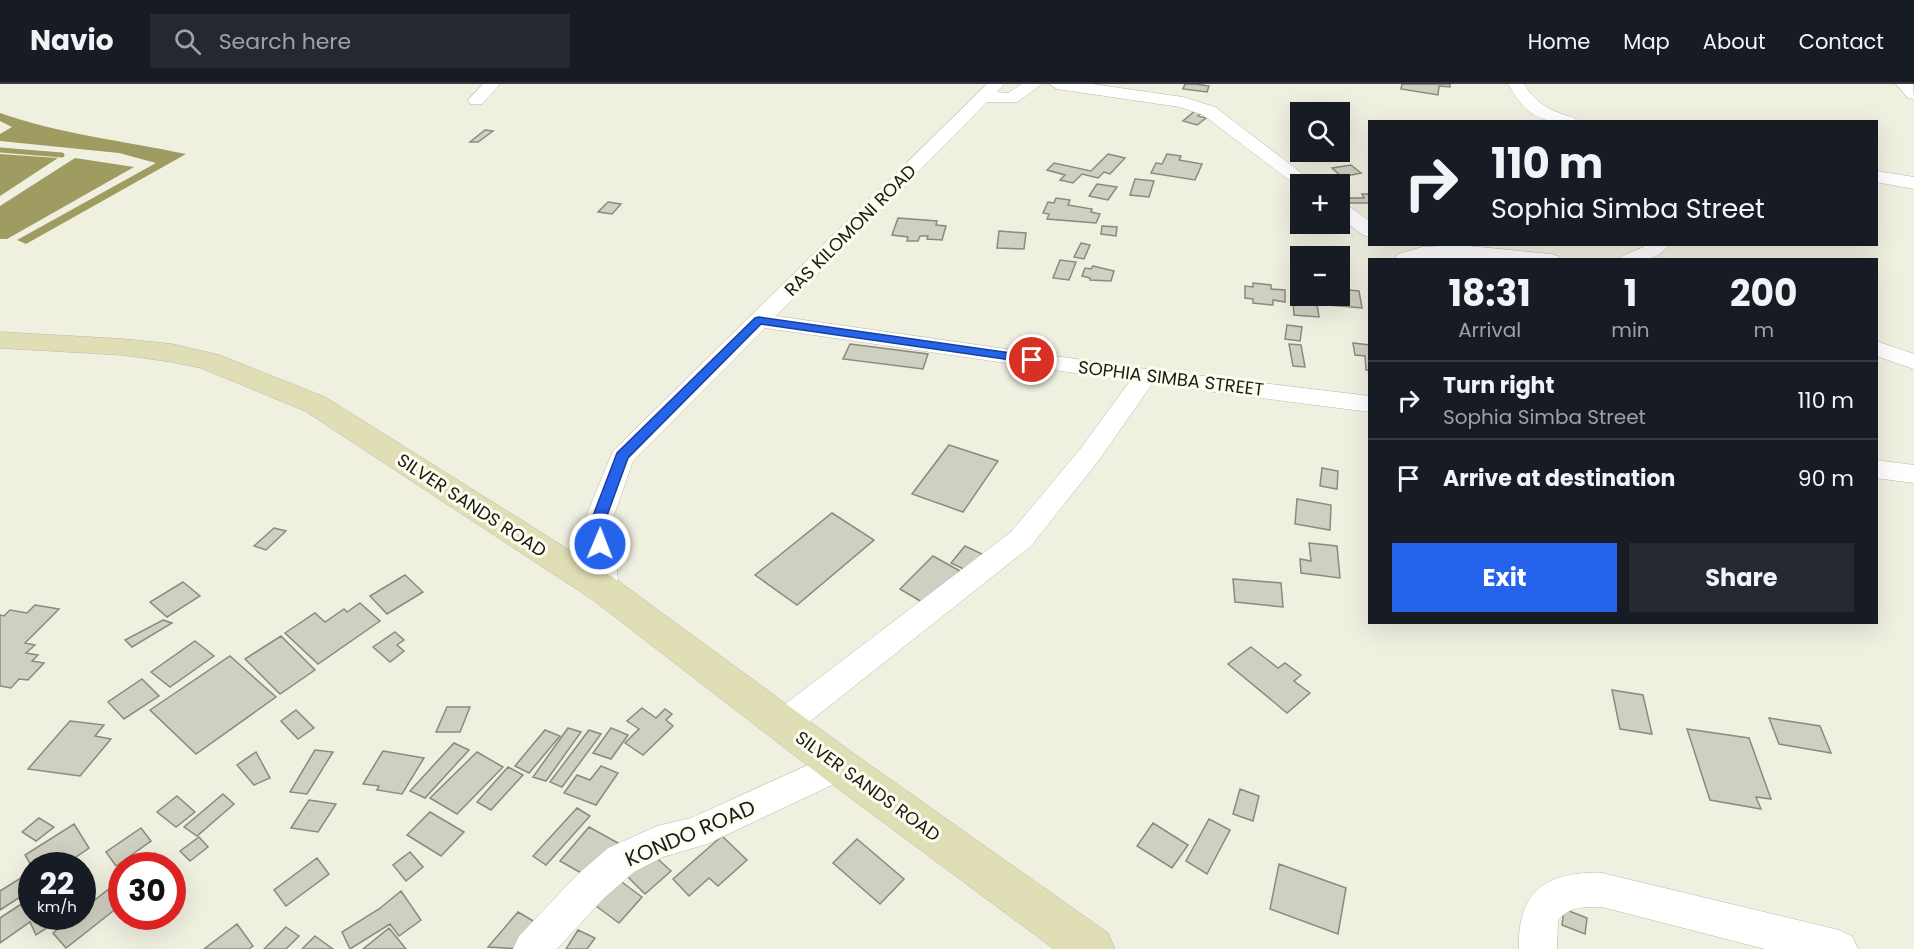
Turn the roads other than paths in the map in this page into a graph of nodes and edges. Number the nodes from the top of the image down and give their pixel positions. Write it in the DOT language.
graph roads {
  1 [pos="492,84"];
  2 [pos="1034,84"];
  3 [pos="1057,84"];
  4 [pos="1516,84"];
  5 [pos="1905,84"];
  6 [pos="990,91"];
  7 [pos="1914,94"];
  8 [pos="476,100"];
  9 [pos="1564,120"];
  10 [pos="1294,174"];
  11 [pos="1878,176"];
  12 [pos="1914,183"];
  13 [pos="1350,216"];
  14 [pos="1368,230"];
  15 [pos="1390,246"];
  16 [pos="1657,252"];
  17 [pos="1405,258"];
  18 [pos="1408,258"];
  19 [pos="1527,258"];
  20 [pos="1636,258"];
  21 [pos="759,320"];
  22 [pos="0,340"];
  23 [pos="1878,349"];
  24 [pos="1914,362"];
  25 [pos="1146,376"];
  26 [pos="1368,404"];
  27 [pos="1878,469"];
  28 [pos="1914,474"];
  29 [pos="605,590"];
  30 [pos="783,724"];
  31 [pos="840,766"];
  32 [pos="532,949"];
  33 [pos="1092,949"];
  34 [pos="1538,949"];
  35 [pos="1839,949"];
  1 -- 8 [label="street"];
  2 -- 6 [label="street"];
  3 -- 10 [label="street"];
  4 -- 9 [label="street"];
  5 -- 7 [label="street"];
  6 -- 21 [label="street, RAS KILOMONI ROAD"];
  11 -- 12 [label="street"];
  13 -- 14 [label="street"];
  15 -- 17 [label="street"];
  16 -- 20 [label="street"];
  18 -- 19 [label="street"];
  21 -- 25 [label="street, SOPHIA SIMBA STREET"];
  21 -- 29 [label="street, RAS KILOMONI ROAD"];
  22 -- 29 [label="street, SILVER SANDS ROAD"];
  23 -- 24 [label="street"];
  25 -- 26 [label="street, SOPHIA SIMBA STREET"];
  25 -- 30 [label="street"];
  27 -- 28 [label="street"];
  29 -- 30 [label="street, SILVER SANDS ROAD"];
  30 -- 31 [label="street, SILVER SANDS ROAD"];
  31 -- 32 [label="street, KONDO ROAD"];
  31 -- 33 [label="street, SILVER SANDS ROAD"];
  34 -- 35 [label="street"];
}
